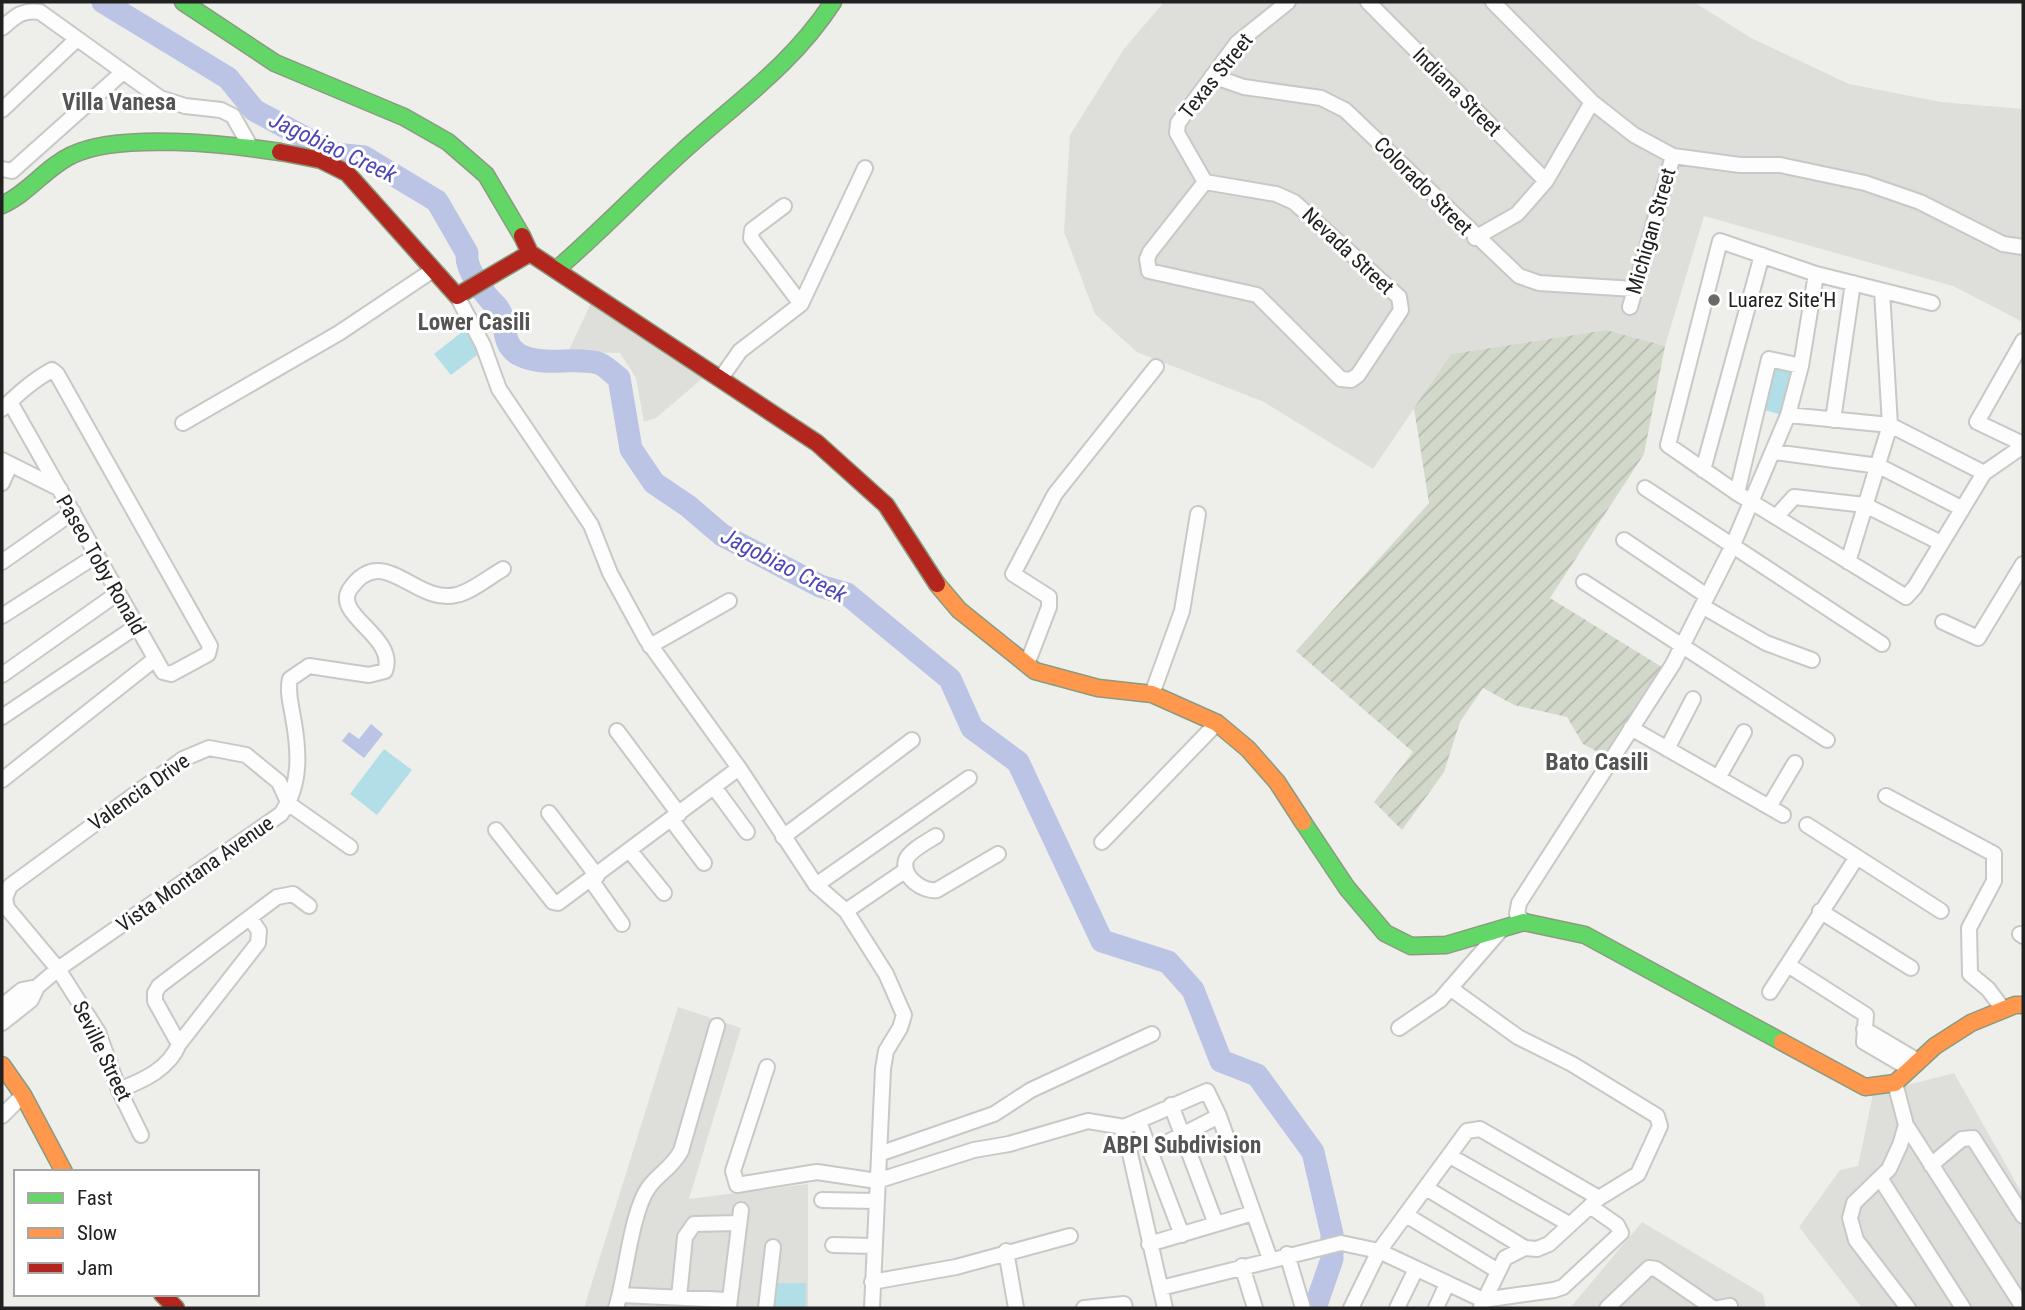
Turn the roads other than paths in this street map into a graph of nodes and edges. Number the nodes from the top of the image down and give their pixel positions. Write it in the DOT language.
graph roads {
  1 [pos="183,2"];
  2 [pos="833,2"];
  3 [pos="1288,2"];
  4 [pos="1368,2"];
  5 [pos="1493,2"];
  6 [pos="2,28"];
  7 [pos="77,38"];
  8 [pos="123,72"];
  9 [pos="1212,76"];
  10 [pos="1592,102"];
  11 [pos="2,110"];
  12 [pos="250,146"];
  13 [pos="1673,156"];
  14 [pos="865,168"];
  15 [pos="2,169"];
  16 [pos="1546,181"];
  17 [pos="1205,183"];
  18 [pos="2,205"];
  19 [pos="784,206"];
  20 [pos="1475,238"];
  21 [pos="2023,247"];
  22 [pos="530,253"];
  23 [pos="1762,255"];
  24 [pos="557,269"];
  25 [pos="433,270"];
  26 [pos="1816,274"];
  27 [pos="1853,284"];
  28 [pos="1634,289"];
  29 [pos="1882,290"];
  30 [pos="463,293"];
  31 [pos="1932,303"];
  32 [pos="801,304"];
  33 [pos="1630,307"];
  34 [pos="2023,341"];
  35 [pos="1801,366"];
  36 [pos="1156,367"];
  37 [pos="721,378"];
  38 [pos="6,405"];
  39 [pos="1788,415"];
  40 [pos="1833,420"];
  41 [pos="183,423"];
  42 [pos="1890,425"];
  43 [pos="2022,450"];
  44 [pos="1774,452"];
  45 [pos="6,463"];
  46 [pos="1879,466"];
  47 [pos="1703,470"];
  48 [pos="1984,473"];
  49 [pos="2,483"];
  50 [pos="1645,488"];
  51 [pos="60,489"];
  52 [pos="1737,493"];
  53 [pos="1753,503"];
  54 [pos="1865,505"];
  55 [pos="1961,508"];
  56 [pos="73,512"];
  57 [pos="1198,513"];
  58 [pos="1776,517"];
  59 [pos="1625,540"];
  60 [pos="1941,543"];
  61 [pos="1732,547"];
  62 [pos="97,555"];
  63 [pos="2,562"];
  64 [pos="1849,562"];
  65 [pos="2023,564"];
  66 [pos="503,569"];
  67 [pos="1584,582"];
  68 [pos="118,593"];
  69 [pos="729,601"];
  70 [pos="1704,601"];
  71 [pos="2,616"];
  72 [pos="1943,622"];
  73 [pos="137,626"];
  74 [pos="1882,644"];
  75 [pos="1684,645"];
  76 [pos="650,646"];
  77 [pos="155,659"];
  78 [pos="1812,660"];
  79 [pos="1027,664"];
  80 [pos="2,675"];
  81 [pos="1152,694"];
  82 [pos="1693,699"];
  83 [pos="2,717"];
  84 [pos="1217,723"];
  85 [pos="1631,729"];
  86 [pos="617,731"];
  87 [pos="1744,732"];
  88 [pos="912,740"];
  89 [pos="1827,740"];
  90 [pos="1667,749"];
  91 [pos="1795,763"];
  92 [pos="739,768"];
  93 [pos="969,778"];
  94 [pos="1718,778"];
  95 [pos="2,780"];
  96 [pos="714,787"];
  97 [pos="1886,796"];
  98 [pos="289,803"];
  99 [pos="1769,807"];
  100 [pos="549,813"];
  101 [pos="1783,815"];
  102 [pos="675,816"];
  103 [pos="1807,825"];
  104 [pos="496,830"];
  105 [pos="747,832"];
  106 [pos="936,836"];
  107 [pos="783,837"];
  108 [pos="1102,842"];
  109 [pos="350,847"];
  110 [pos="630,851"];
  111 [pos="998,854"];
  112 [pos="1857,857"];
  113 [pos="704,863"];
  114 [pos="906,870"];
  115 [pos="594,878"];
  116 [pos="816,885"];
  117 [pos="664,893"];
  118 [pos="309,906"];
  119 [pos="846,911"];
  120 [pos="1820,911"];
  121 [pos="1941,911"];
  122 [pos="250,918"];
  123 [pos="1524,922"];
  124 [pos="622,924"];
  125 [pos="1500,931"];
  126 [pos="1788,965"];
  127 [pos="1911,968"];
  128 [pos="58,969"];
  129 [pos="37,988"];
  130 [pos="1450,988"];
  131 [pos="1770,992"];
  132 [pos="2023,1005"];
  133 [pos="2,1006"];
  134 [pos="2003,1009"];
  135 [pos="2,1023"];
  136 [pos="717,1026"];
  137 [pos="1399,1028"];
  138 [pos="1152,1034"];
  139 [pos="179,1044"];
  140 [pos="2,1065"];
  141 [pos="1914,1065"];
  142 [pos="767,1067"];
  143 [pos="1895,1083"];
  144 [pos="119,1090"];
  145 [pos="23,1095"];
  146 [pos="1171,1105"];
  147 [pos="2,1116"];
  148 [pos="1219,1116"];
  149 [pos="1139,1122"];
  150 [pos="1906,1125"];
  151 [pos="1124,1128"];
  152 [pos="1182,1133"];
  153 [pos="141,1135"];
  154 [pos="1150,1151"];
  155 [pos="880,1154"];
  156 [pos="1450,1156"];
  157 [pos="1931,1165"];
  158 [pos="63,1170"];
  159 [pos="1880,1178"];
  160 [pos="877,1181"];
  161 [pos="1426,1188"];
  162 [pos="822,1200"];
  163 [pos="876,1201"];
  164 [pos="1594,1202"];
  165 [pos="1253,1213"];
  166 [pos="1406,1215"];
  167 [pos="2023,1216"];
  168 [pos="1216,1224"];
  169 [pos="1569,1224"];
  170 [pos="1182,1235"];
  171 [pos="1070,1236"];
  172 [pos="1149,1244"];
  173 [pos="833,1245"];
  174 [pos="874,1246"];
  175 [pos="774,1247"];
  176 [pos="1525,1248"];
  177 [pos="1006,1251"];
  178 [pos="1380,1251"];
  179 [pos="1287,1254"];
  180 [pos="1270,1259"];
  181 [pos="1242,1266"];
  182 [pos="1416,1269"];
  183 [pos="1498,1271"];
  184 [pos="872,1282"];
  185 [pos="1447,1284"];
  186 [pos="1161,1288"];
  187 [pos="679,1297"];
  188 [pos="618,1301"];
  189 [pos="729,1304"];
  190 [pos="1482,1304"];
  191 [pos="2023,1307"];
  192 [pos="766,1308"];
  193 [pos="872,1308"];
  194 [pos="1016,1308"];
  195 [pos="1084,1308"];
  196 [pos="1125,1308"];
  197 [pos="1165,1308"];
  198 [pos="1255,1308"];
  199 [pos="1303,1308"];
  200 [pos="1351,1308"];
  201 [pos="1397,1308"];
  202 [pos="1436,1308"];
  203 [pos="1607,1308"];
  204 [pos="1713,1308"];
  205 [pos="1908,1308"];
  206 [pos="1963,1308"];
  1 -- 22 [label="street"];
  2 -- 24 [label="street"];
  3 -- 9 [label="street, Texas Street"];
  4 -- 16 [label="street, Indiana Street"];
  5 -- 10 [label="street"];
  6 -- 7 [label="street"];
  7 -- 8 [label="street"];
  7 -- 11 [label="street"];
  8 -- 12 [label="street"];
  8 -- 15 [label="street"];
  9 -- 17 [label="street, Texas Street"];
  9 -- 20 [label="street, Colorado Street"];
  10 -- 13 [label="street"];
  10 -- 16 [label="street"];
  12 -- 18 [label="street"];
  12 -- 25 [label="street"];
  13 -- 21 [label="street"];
  13 -- 28 [label="street, Michigan Street"];
  14 -- 32 [label="street"];
  16 -- 20 [label="street"];
  17 -- 17 [label="street, Nevada Street"];
  19 -- 32 [label="street"];
  20 -- 28 [label="street, Colorado Street"];
  22 -- 24 [label="street"];
  22 -- 30 [label="street"];
  23 -- 26 [label="street"];
  23 -- 47 [label="street"];
  23 -- 47 [label="street"];
  24 -- 37 [label="street"];
  25 -- 30 [label="street"];
  25 -- 41 [label="street"];
  26 -- 27 [label="street"];
  26 -- 35 [label="street"];
  27 -- 29 [label="street"];
  27 -- 40 [label="street"];
  28 -- 33 [label="street, Michigan Street"];
  29 -- 31 [label="street"];
  29 -- 42 [label="street"];
  30 -- 76 [label="street"];
  32 -- 37 [label="street"];
  34 -- 43 [label="street"];
  35 -- 39 [label="street"];
  35 -- 52 [label="street"];
  36 -- 79 [label="street"];
  37 -- 79 [label="street"];
  38 -- 51 [label="street"];
  38 -- 77 [label="street"];
  39 -- 40 [label="street"];
  39 -- 44 [label="street"];
  40 -- 42 [label="street"];
  42 -- 46 [label="street"];
  42 -- 48 [label="street"];
  43 -- 48 [label="street"];
  44 -- 46 [label="street"];
  44 -- 53 [label="street"];
  45 -- 49 [label="street"];
  45 -- 51 [label="street, Paseo Toby Ronald"];
  46 -- 54 [label="street"];
  46 -- 55 [label="street"];
  47 -- 52 [label="street"];
  48 -- 55 [label="street"];
  50 -- 61 [label="street"];
  51 -- 56 [label="street, Paseo Toby Ronald"];
  52 -- 53 [label="street"];
  53 -- 58 [label="street"];
  53 -- 61 [label="street"];
  54 -- 58 [label="street"];
  54 -- 60 [label="street"];
  54 -- 64 [label="street"];
  55 -- 60 [label="street"];
  56 -- 62 [label="street, Paseo Toby Ronald"];
  56 -- 63 [label="street"];
  57 -- 81 [label="street"];
  58 -- 64 [label="street"];
  59 -- 70 [label="street"];
  60 -- 64 [label="street"];
  61 -- 70 [label="street"];
  61 -- 74 [label="street"];
  62 -- 68 [label="street, Paseo Toby Ronald"];
  62 -- 71 [label="street"];
  65 -- 72 [label="street"];
  66 -- 98 [label="street, Vista Montana Avenue"];
  67 -- 75 [label="street"];
  68 -- 73 [label="street, Paseo Toby Ronald"];
  68 -- 80 [label="street"];
  69 -- 76 [label="street"];
  70 -- 75 [label="street"];
  70 -- 78 [label="street"];
  73 -- 77 [label="street, Paseo Toby Ronald"];
  73 -- 83 [label="street"];
  75 -- 85 [label="street"];
  75 -- 89 [label="street"];
  76 -- 92 [label="street"];
  77 -- 95 [label="street"];
  79 -- 81 [label="street"];
  81 -- 84 [label="street"];
  82 -- 90 [label="street"];
  84 -- 108 [label="street"];
  84 -- 125 [label="street"];
  85 -- 90 [label="street"];
  85 -- 123 [label="street"];
  86 -- 102 [label="street"];
  87 -- 94 [label="street"];
  88 -- 107 [label="street"];
  90 -- 94 [label="street"];
  91 -- 99 [label="street"];
  92 -- 96 [label="street"];
  92 -- 107 [label="street"];
  93 -- 116 [label="street"];
  94 -- 99 [label="street"];
  96 -- 102 [label="street"];
  96 -- 105 [label="street"];
  97 -- 134 [label="street"];
  98 -- 109 [label="street, Valencia Drive"];
  98 -- 128 [label="street, Vista Montana Avenue"];
  98 -- 128 [label="street, Valencia Drive"];
  99 -- 101 [label="street"];
  100 -- 115 [label="street"];
  102 -- 110 [label="street"];
  102 -- 113 [label="street"];
  103 -- 112 [label="street"];
  104 -- 115 [label="street"];
  106 -- 114 [label="street"];
  107 -- 116 [label="street"];
  110 -- 115 [label="street"];
  110 -- 117 [label="street"];
  111 -- 114 [label="street"];
  112 -- 120 [label="street"];
  112 -- 121 [label="street"];
  114 -- 119 [label="street"];
  115 -- 124 [label="street"];
  116 -- 119 [label="street"];
  118 -- 122 [label="street"];
  119 -- 155 [label="street"];
  120 -- 126 [label="street"];
  120 -- 127 [label="street"];
  122 -- 139 [label="street"];
  122 -- 139 [label="street"];
  123 -- 125 [label="street"];
  123 -- 143 [label="street"];
  125 -- 130 [label="street"];
  126 -- 131 [label="street"];
  126 -- 141 [label="street"];
  128 -- 129 [label="street, Vista Montana Avenue"];
  128 -- 144 [label="street, Seville Street"];
  129 -- 133 [label="street, Vista Montana Avenue"];
  129 -- 135 [label="street, Vista Montana Avenue"];
  130 -- 137 [label="street"];
  130 -- 164 [label="street"];
  132 -- 134 [label="street"];
  134 -- 141 [label="street"];
  136 -- 188 [label="street"];
  138 -- 155 [label="street"];
  139 -- 144 [label="street"];
  140 -- 145 [label="street"];
  141 -- 143 [label="street"];
  142 -- 160 [label="street"];
  143 -- 150 [label="street"];
  144 -- 153 [label="street, Seville Street"];
  145 -- 147 [label="street"];
  145 -- 158 [label="street"];
  146 -- 148 [label="street"];
  146 -- 149 [label="street"];
  146 -- 152 [label="street"];
  148 -- 152 [label="street"];
  148 -- 165 [label="street"];
  149 -- 151 [label="street"];
  149 -- 154 [label="street"];
  150 -- 157 [label="street"];
  150 -- 159 [label="street"];
  151 -- 160 [label="street"];
  151 -- 172 [label="street"];
  152 -- 154 [label="street"];
  152 -- 168 [label="street"];
  154 -- 170 [label="street"];
  155 -- 160 [label="street"];
  156 -- 161 [label="street"];
  156 -- 164 [label="street"];
  156 -- 169 [label="street"];
  157 -- 167 [label="street"];
  157 -- 191 [label="street"];
  159 -- 205 [label="street"];
  159 -- 206 [label="street"];
  160 -- 163 [label="street"];
  161 -- 166 [label="street"];
  161 -- 176 [label="street"];
  162 -- 163 [label="street"];
  163 -- 174 [label="street"];
  164 -- 169 [label="street"];
  164 -- 190 [label="street"];
  165 -- 168 [label="street"];
  165 -- 180 [label="street"];
  166 -- 178 [label="street"];
  166 -- 183 [label="street"];
  168 -- 170 [label="street"];
  169 -- 176 [label="street"];
  170 -- 172 [label="street"];
  171 -- 177 [label="street"];
  172 -- 186 [label="street"];
  173 -- 174 [label="street"];
  174 -- 184 [label="street"];
  175 -- 192 [label="street"];
  176 -- 183 [label="street"];
  177 -- 184 [label="street"];
  177 -- 194 [label="street"];
  178 -- 179 [label="street"];
  178 -- 182 [label="street"];
  178 -- 200 [label="street"];
  179 -- 180 [label="street"];
  179 -- 199 [label="street"];
  180 -- 181 [label="street"];
  181 -- 186 [label="street"];
  181 -- 198 [label="street"];
  182 -- 185 [label="street"];
  182 -- 201 [label="street"];
  183 -- 190 [label="street"];
  184 -- 193 [label="street"];
  185 -- 190 [label="street"];
  185 -- 202 [label="street"];
  186 -- 197 [label="street"];
  187 -- 188 [label="street"];
  187 -- 189 [label="street"];
  187 -- 189 [label="street"];
  195 -- 196 [label="street"];
  203 -- 204 [label="street"];
}
